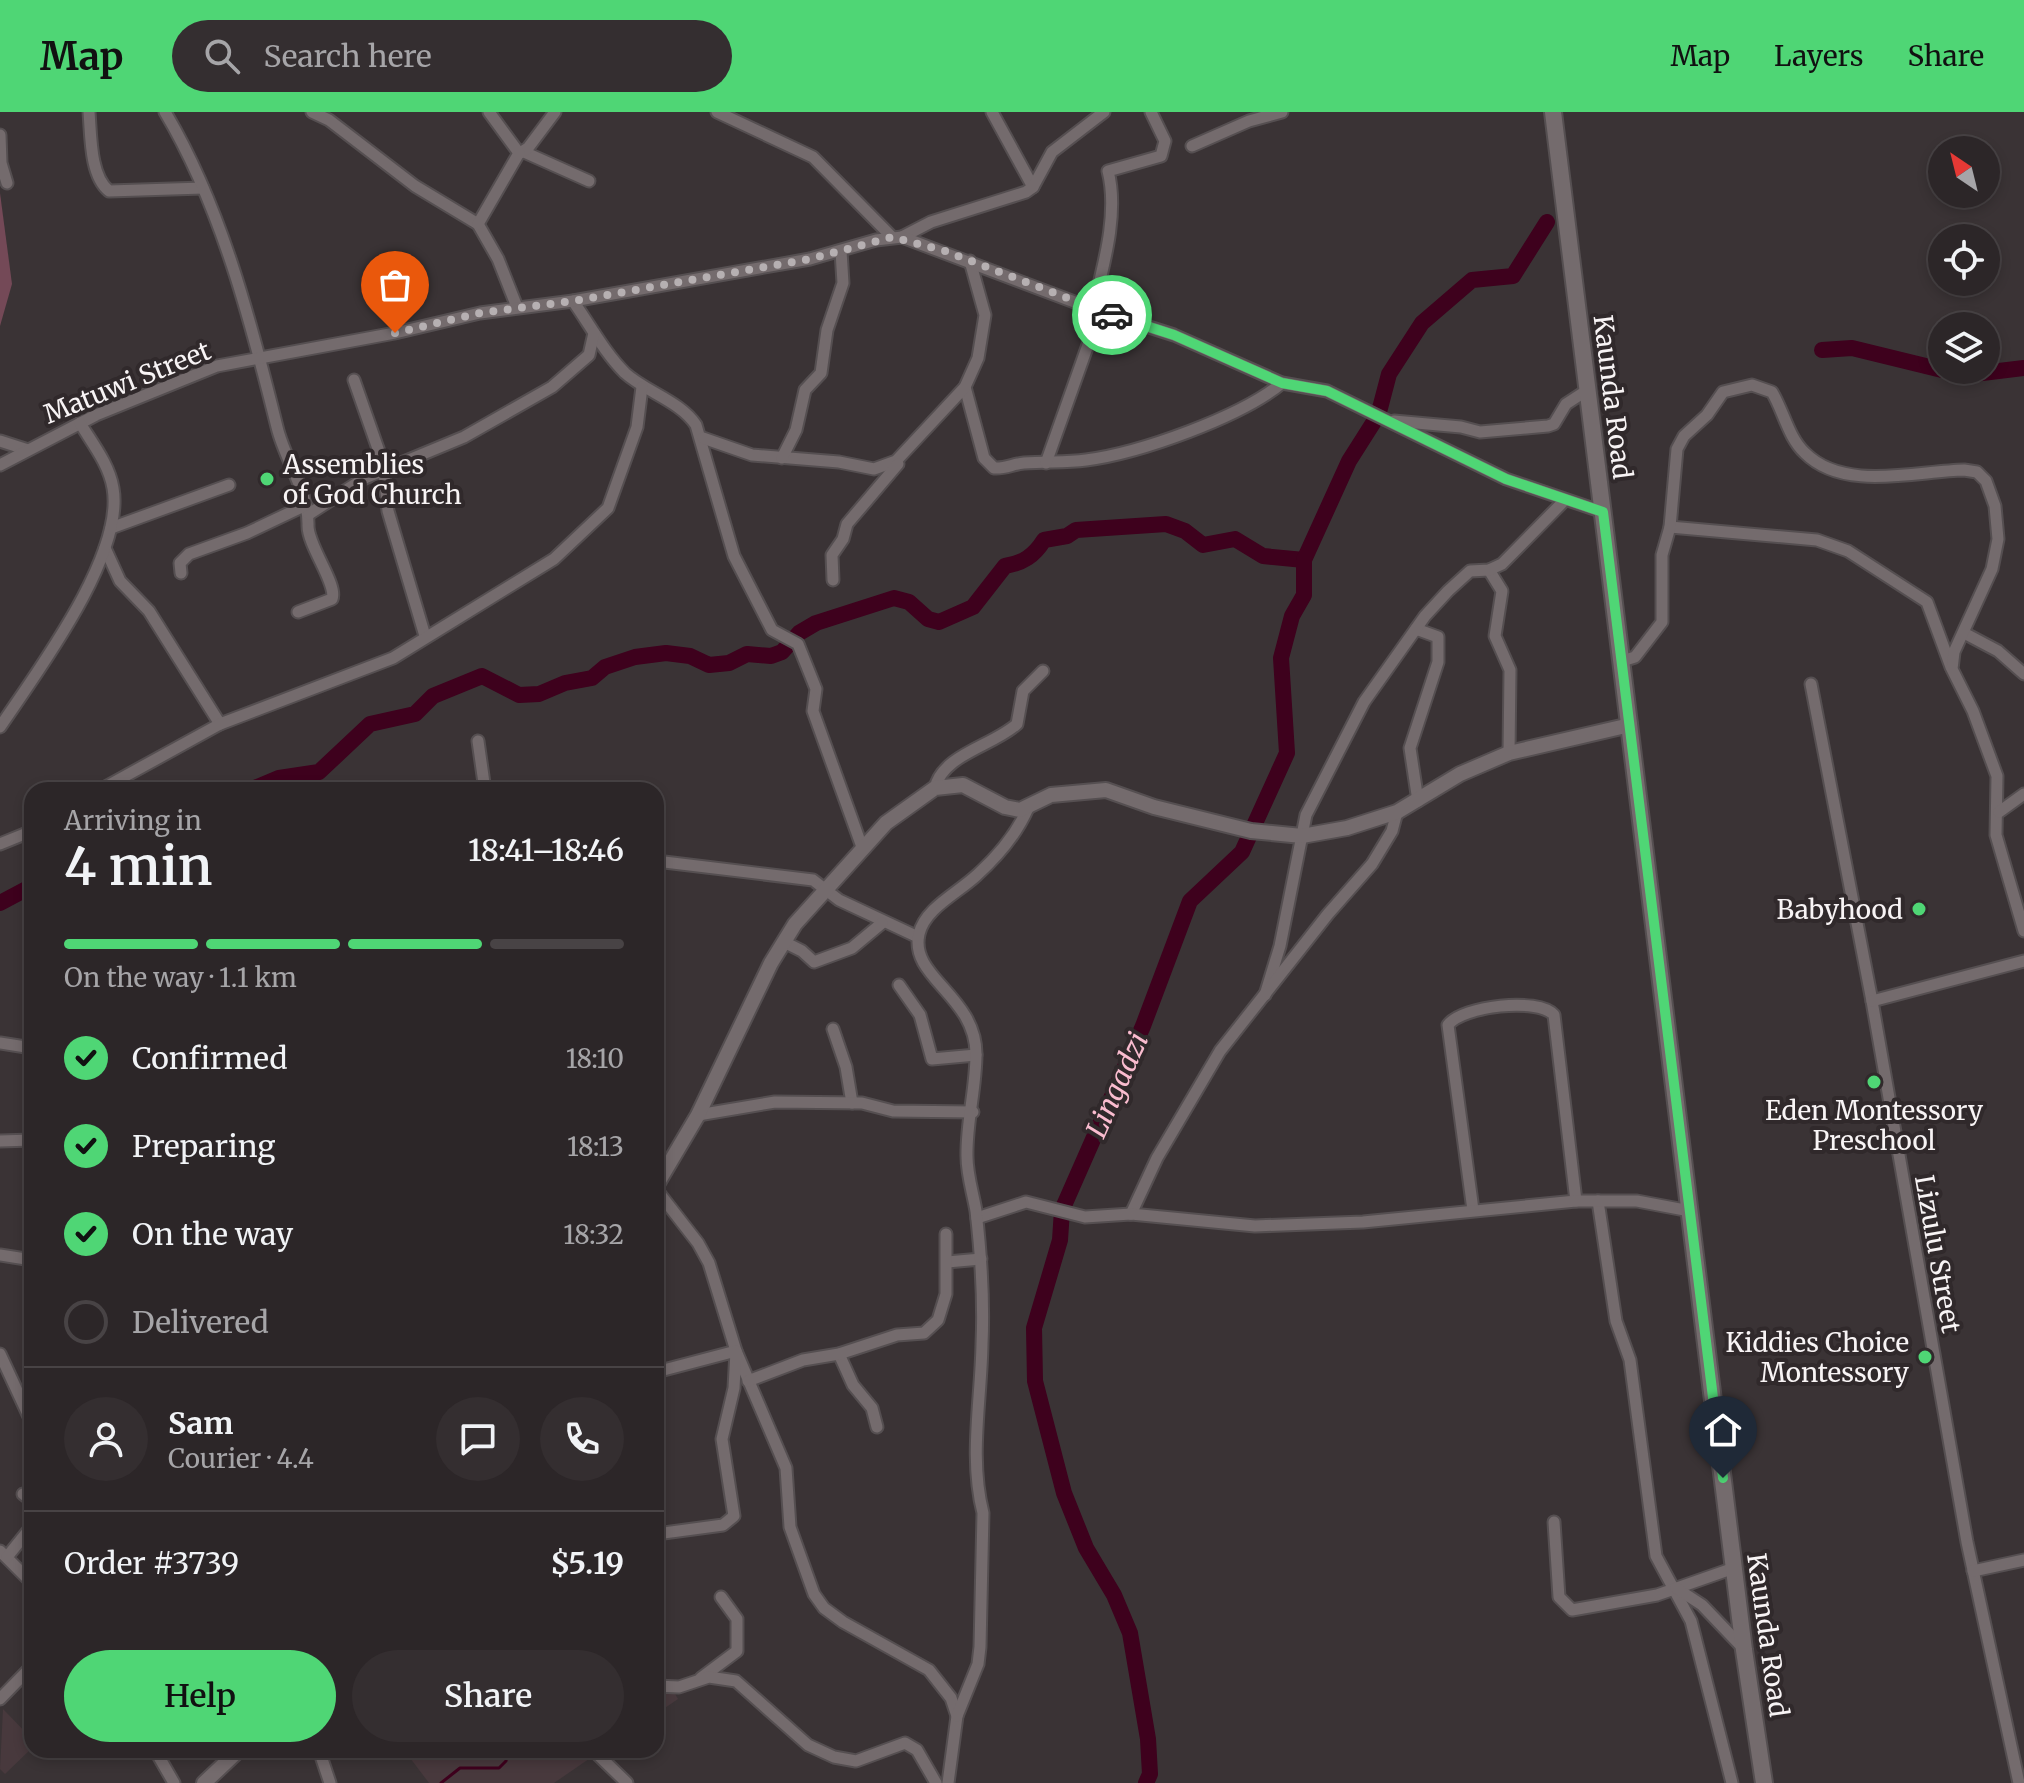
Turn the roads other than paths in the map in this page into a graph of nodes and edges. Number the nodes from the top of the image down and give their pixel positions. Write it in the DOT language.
graph roads {
  1 [pos="89,112"];
  2 [pos="165,112"];
  3 [pos="312,112"];
  4 [pos="489,112"];
  5 [pos="555,112"];
  6 [pos="717,112"];
  7 [pos="992,112"];
  8 [pos="1104,112"];
  9 [pos="1151,112"];
  10 [pos="1282,112"];
  11 [pos="1553,112"];
  12 [pos="0,135"];
  13 [pos="1192,146"];
  14 [pos="522,152"];
  15 [pos="589,181"];
  16 [pos="7,183"];
  17 [pos="1033,187"];
  18 [pos="203,188"];
  19 [pos="478,224"];
  20 [pos="897,237"];
  21 [pos="841,251"];
  22 [pos="970,261"];
  23 [pos="573,301"];
  24 [pos="517,307"];
  25 [pos="1096,310"];
  26 [pos="594,333"];
  27 [pos="261,358"];
  28 [pos="354,380"];
  29 [pos="1282,383"];
  30 [pos="642,387"];
  31 [pos="965,387"];
  32 [pos="1589,389"];
  33 [pos="1390,421"];
  34 [pos="80,423"];
  35 [pos="703,438"];
  36 [pos="0,441"];
  37 [pos="28,450"];
  38 [pos="908,451"];
  39 [pos="782,458"];
  40 [pos="1046,463"];
  41 [pos="0,465"];
  42 [pos="384,471"];
  43 [pos="229,485"];
  44 [pos="1564,501"];
  45 [pos="307,509"];
  46 [pos="1603,512"];
  47 [pos="1670,527"];
  48 [pos="111,528"];
  49 [pos="105,547"];
  50 [pos="1489,570"];
  51 [pos="181,573"];
  52 [pos="833,580"];
  53 [pos="298,612"];
  54 [pos="1416,629"];
  55 [pos="1964,633"];
  56 [pos="425,636"];
  57 [pos="1622,661"];
  58 [pos="1952,669"];
  59 [pos="1043,671"];
  60 [pos="2024,674"];
  61 [pos="1811,684"];
  62 [pos="220,724"];
  63 [pos="1630,725"];
  64 [pos="0,727"];
  65 [pos="478,741"];
  66 [pos="1509,753"];
  67 [pos="115,782"];
  68 [pos="484,782"];
  69 [pos="935,788"];
  70 [pos="2024,794"];
  71 [pos="1418,801"];
  72 [pos="1028,808"];
  73 [pos="1397,812"];
  74 [pos="1999,812"];
  75 [pos="24,834"];
  76 [pos="1302,836"];
  77 [pos="0,844"];
  78 [pos="862,847"];
  79 [pos="664,862"];
  80 [pos="826,887"];
  81 [pos="882,923"];
  82 [pos="2024,931"];
  83 [pos="918,937"];
  84 [pos="784,942"];
  85 [pos="2024,961"];
  86 [pos="899,985"];
  87 [pos="1265,995"];
  88 [pos="1872,1001"];
  89 [pos="833,1029"];
  90 [pos="0,1043"];
  91 [pos="24,1047"];
  92 [pos="976,1055"];
  93 [pos="852,1103"];
  94 [pos="973,1112"];
  95 [pos="698,1115"];
  96 [pos="24,1140"];
  97 [pos="0,1141"];
  98 [pos="664,1170"];
  99 [pos="664,1189"];
  100 [pos="1576,1201"];
  101 [pos="1598,1201"];
  102 [pos="1473,1210"];
  103 [pos="1690,1211"];
  104 [pos="1131,1214"];
  105 [pos="977,1218"];
  106 [pos="946,1234"];
  107 [pos="0,1255"];
  108 [pos="24,1259"];
  109 [pos="981,1259"];
  110 [pos="947,1262"];
  111 [pos="736,1351"];
  112 [pos="839,1354"];
  113 [pos="0,1356"];
  114 [pos="664,1370"];
  115 [pos="748,1381"];
  116 [pos="24,1406"];
  117 [pos="877,1427"];
  118 [pos="1554,1522"];
  119 [pos="664,1533"];
  120 [pos="24,1534"];
  121 [pos="4,1554"];
  122 [pos="2024,1560"];
  123 [pos="1734,1568"];
  124 [pos="1973,1571"];
  125 [pos="24,1575"];
  126 [pos="1675,1587"];
  127 [pos="721,1597"];
  128 [pos="1744,1650"];
  129 [pos="24,1674"];
  130 [pos="0,1676"];
  131 [pos="701,1678"];
  132 [pos="12,1686"];
  133 [pos="664,1686"];
  134 [pos="0,1699"];
  135 [pos="957,1716"];
  136 [pos="160,1758"];
  137 [pos="231,1758"];
  138 [pos="322,1758"];
  139 [pos="601,1758"];
  140 [pos="174,1783"];
  141 [pos="204,1783"];
  142 [pos="330,1783"];
  143 [pos="627,1783"];
  144 [pos="936,1783"];
  145 [pos="948,1783"];
  146 [pos="1732,1783"];
  147 [pos="1764,1783"];
  148 [pos="2019,1783"];
  1 -- 18 [label="street"];
  2 -- 18 [label="street"];
  3 -- 19 [label="street"];
  4 -- 14 [label="street"];
  5 -- 14 [label="street"];
  6 -- 20 [label="street"];
  7 -- 17 [label="street"];
  8 -- 17 [label="street"];
  9 -- 25 [label="street"];
  10 -- 13 [label="street"];
  11 -- 32 [label="main road, Kaunda Road"];
  12 -- 16 [label="street"];
  14 -- 15 [label="street"];
  14 -- 19 [label="street"];
  17 -- 20 [label="street, Matuwi Street"];
  18 -- 27 [label="street"];
  19 -- 24 [label="street"];
  20 -- 21 [label="street, Matuwi Street"];
  20 -- 22 [label="street"];
  21 -- 23 [label="street, Matuwi Street"];
  21 -- 39 [label="street"];
  22 -- 25 [label="street"];
  22 -- 31 [label="street"];
  23 -- 24 [label="street, Matuwi Street"];
  23 -- 26 [label="street"];
  24 -- 27 [label="street, Matuwi Street"];
  25 -- 29 [label="street"];
  25 -- 40 [label="street"];
  26 -- 30 [label="street"];
  26 -- 42 [label="street"];
  27 -- 34 [label="street, Matuwi Street"];
  27 -- 45 [label="street"];
  28 -- 42 [label="street"];
  29 -- 33 [label="street"];
  29 -- 40 [label="street"];
  30 -- 35 [label="street"];
  30 -- 56 [label="street"];
  31 -- 38 [label="street"];
  31 -- 40 [label="street"];
  32 -- 33 [label="street"];
  32 -- 46 [label="main road, Kaunda Road"];
  33 -- 44 [label="street"];
  34 -- 37 [label="street, Matuwi Street"];
  34 -- 48 [label="street"];
  35 -- 39 [label="street"];
  35 -- 78 [label="street"];
  36 -- 37 [label="street"];
  37 -- 41 [label="street, Matuwi Street"];
  38 -- 39 [label="street"];
  38 -- 52 [label="street"];
  42 -- 45 [label="street"];
  42 -- 56 [label="street"];
  43 -- 48 [label="street"];
  44 -- 46 [label="street"];
  44 -- 50 [label="street"];
  45 -- 51 [label="street"];
  45 -- 53 [label="street"];
  46 -- 57 [label="main road, Kaunda Road"];
  47 -- 55 [label="street"];
  47 -- 57 [label="street"];
  47 -- 58 [label="street"];
  48 -- 49 [label="street"];
  49 -- 62 [label="street"];
  49 -- 64 [label="street"];
  50 -- 54 [label="street"];
  50 -- 66 [label="street"];
  54 -- 71 [label="street"];
  54 -- 76 [label="street"];
  55 -- 58 [label="street"];
  55 -- 60 [label="street"];
  56 -- 62 [label="street"];
  57 -- 63 [label="main road, Kaunda Road"];
  58 -- 74 [label="street"];
  59 -- 69 [label="street"];
  61 -- 88 [label="street, Lizulu Street"];
  62 -- 67 [label="street"];
  63 -- 66 [label="street"];
  63 -- 103 [label="main road, Kaunda Road"];
  65 -- 68 [label="street"];
  66 -- 71 [label="street"];
  69 -- 72 [label="street"];
  69 -- 78 [label="street"];
  70 -- 74 [label="street"];
  71 -- 73 [label="street"];
  72 -- 76 [label="street"];
  72 -- 83 [label="street"];
  73 -- 76 [label="street"];
  73 -- 87 [label="street"];
  74 -- 82 [label="street"];
  75 -- 77 [label="street"];
  76 -- 87 [label="street"];
  78 -- 80 [label="street"];
  79 -- 80 [label="street"];
  80 -- 81 [label="street"];
  80 -- 84 [label="street"];
  81 -- 83 [label="street"];
  81 -- 84 [label="street"];
  83 -- 92 [label="street"];
  84 -- 95 [label="street"];
  85 -- 88 [label="street"];
  86 -- 92 [label="street"];
  87 -- 104 [label="street"];
  88 -- 124 [label="street, Lizulu Street"];
  89 -- 93 [label="street"];
  90 -- 91 [label="street"];
  92 -- 94 [label="street"];
  93 -- 94 [label="street"];
  93 -- 95 [label="street"];
  94 -- 105 [label="street"];
  95 -- 98 [label="street"];
  96 -- 97 [label="street"];
  99 -- 111 [label="street"];
  100 -- 101 [label="street"];
  100 -- 102 [label="street"];
  100 -- 102 [label="street"];
  101 -- 103 [label="street"];
  101 -- 126 [label="street"];
  102 -- 104 [label="street"];
  103 -- 123 [label="main road, Kaunda Road"];
  104 -- 105 [label="street"];
  105 -- 109 [label="street"];
  106 -- 110 [label="street"];
  107 -- 108 [label="street"];
  109 -- 110 [label="street"];
  109 -- 135 [label="street"];
  110 -- 112 [label="street"];
  111 -- 114 [label="street"];
  111 -- 115 [label="street"];
  111 -- 119 [label="street"];
  112 -- 115 [label="street"];
  112 -- 117 [label="street"];
  113 -- 116 [label="street"];
  115 -- 135 [label="street"];
  118 -- 126 [label="street"];
  120 -- 121 [label="street"];
  121 -- 125 [label="street"];
  122 -- 124 [label="street"];
  123 -- 126 [label="street"];
  123 -- 128 [label="main road, Kaunda Road"];
  124 -- 148 [label="street, Lizulu Street"];
  126 -- 128 [label="street"];
  126 -- 146 [label="street"];
  127 -- 131 [label="street"];
  128 -- 147 [label="main road, Kaunda Road"];
  129 -- 132 [label="street"];
  130 -- 132 [label="street"];
  131 -- 133 [label="street"];
  131 -- 144 [label="street"];
  132 -- 134 [label="street"];
  135 -- 145 [label="street"];
  136 -- 140 [label="street"];
  137 -- 141 [label="street"];
  138 -- 142 [label="street"];
  139 -- 143 [label="street"];
}
